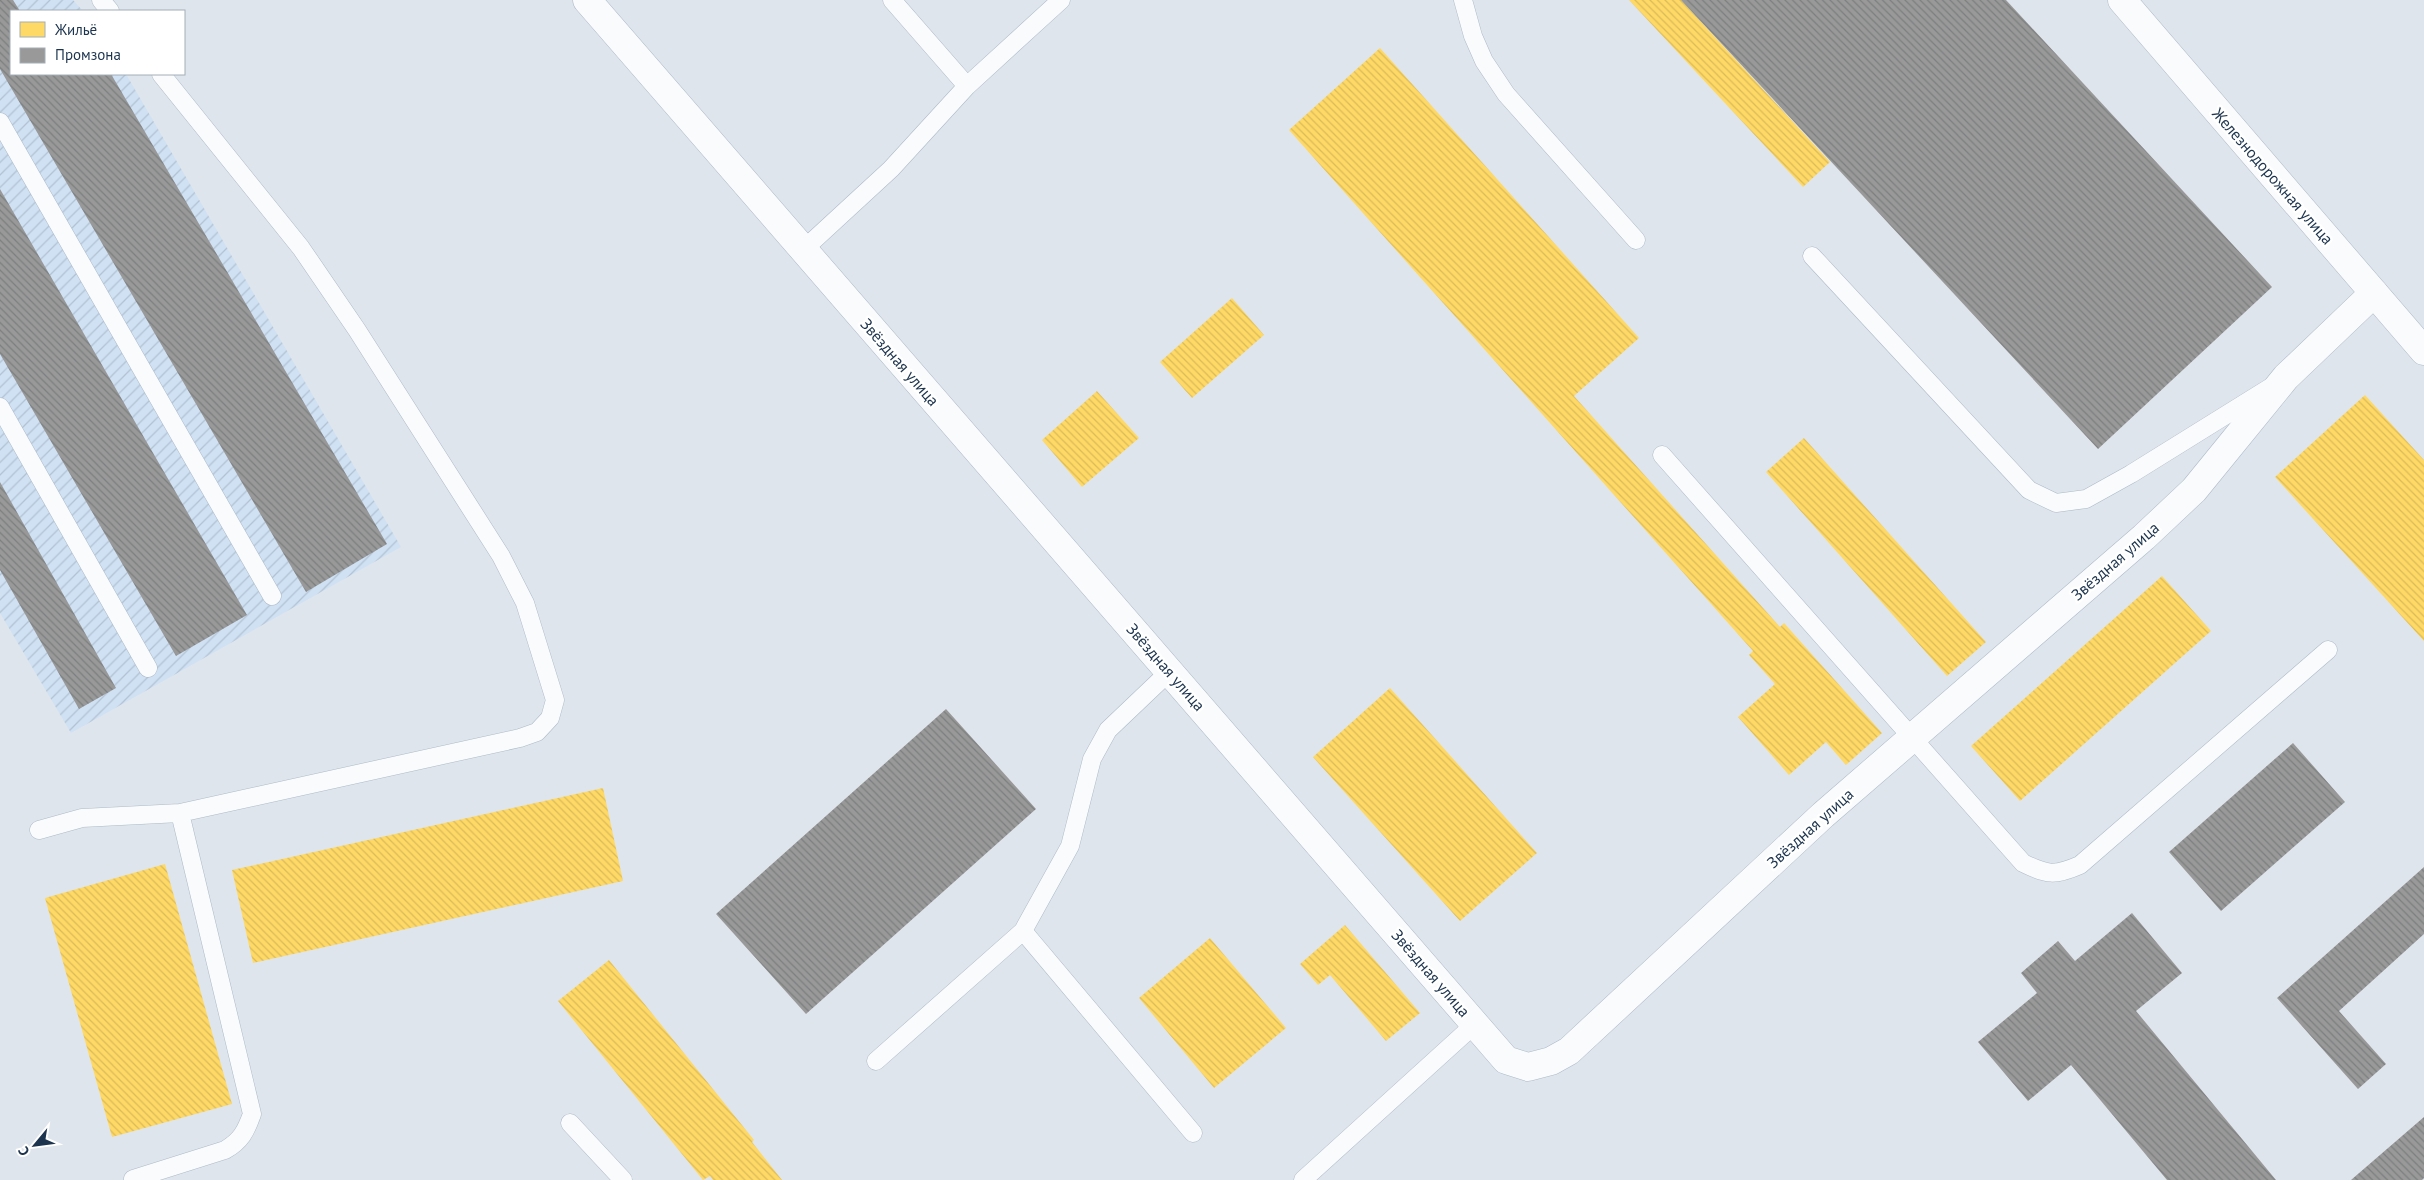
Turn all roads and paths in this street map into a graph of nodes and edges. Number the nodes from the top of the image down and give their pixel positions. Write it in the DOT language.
graph roads {
  1 [pos="101,0"];
  2 [pos="587,0"];
  3 [pos="892,0"];
  4 [pos="1061,0"];
  5 [pos="1463,0"];
  6 [pos="2122,0"];
  7 [pos="109,10"];
  8 [pos="162,75"];
  9 [pos="967,86"];
  10 [pos="0,122"];
  11 [pos="1636,240"];
  12 [pos="802,250"];
  13 [pos="1812,256"];
  14 [pos="2374,293"];
  15 [pos="2424,351"];
  16 [pos="2286,378"];
  17 [pos="0,407"];
  18 [pos="1662,455"];
  19 [pos="272,596"];
  20 [pos="2328,650"];
  21 [pos="148,668"];
  22 [pos="1170,671"];
  23 [pos="1912,738"];
  24 [pos="180,813"];
  25 [pos="39,830"];
  26 [pos="1023,931"];
  27 [pos="1475,1024"];
  28 [pos="876,1061"];
  29 [pos="570,1124"];
  30 [pos="1193,1133"];
  31 [pos="132,1179"];
  32 [pos="624,1180"];
  33 [pos="1303,1180"];
  1 -- 7 [label="lane"];
  2 -- 12 [label="street, Звёздная улица"];
  3 -- 9 [label="lane"];
  4 -- 9 [label="lane"];
  5 -- 11 [label="lane"];
  6 -- 14 [label="street, Железнодорожная улица"];
  8 -- 24 [label="lane"];
  9 -- 12 [label="lane"];
  10 -- 19 [label="lane"];
  12 -- 22 [label="street, Звёздная улица"];
  13 -- 16 [label="lane"];
  14 -- 15 [label="street, Железнодорожная улица"];
  14 -- 16 [label="street, Звёздная улица"];
  16 -- 23 [label="street, Звёздная улица"];
  17 -- 21 [label="lane"];
  18 -- 23 [label="lane"];
  20 -- 23 [label="lane"];
  22 -- 26 [label="lane"];
  22 -- 27 [label="street, Звёздная улица"];
  23 -- 27 [label="street, Звёздная улица"];
  24 -- 25 [label="lane"];
  24 -- 31 [label="lane"];
  26 -- 28 [label="lane"];
  26 -- 30 [label="lane"];
  27 -- 33 [label="lane"];
  29 -- 32 [label="lane"];
}
